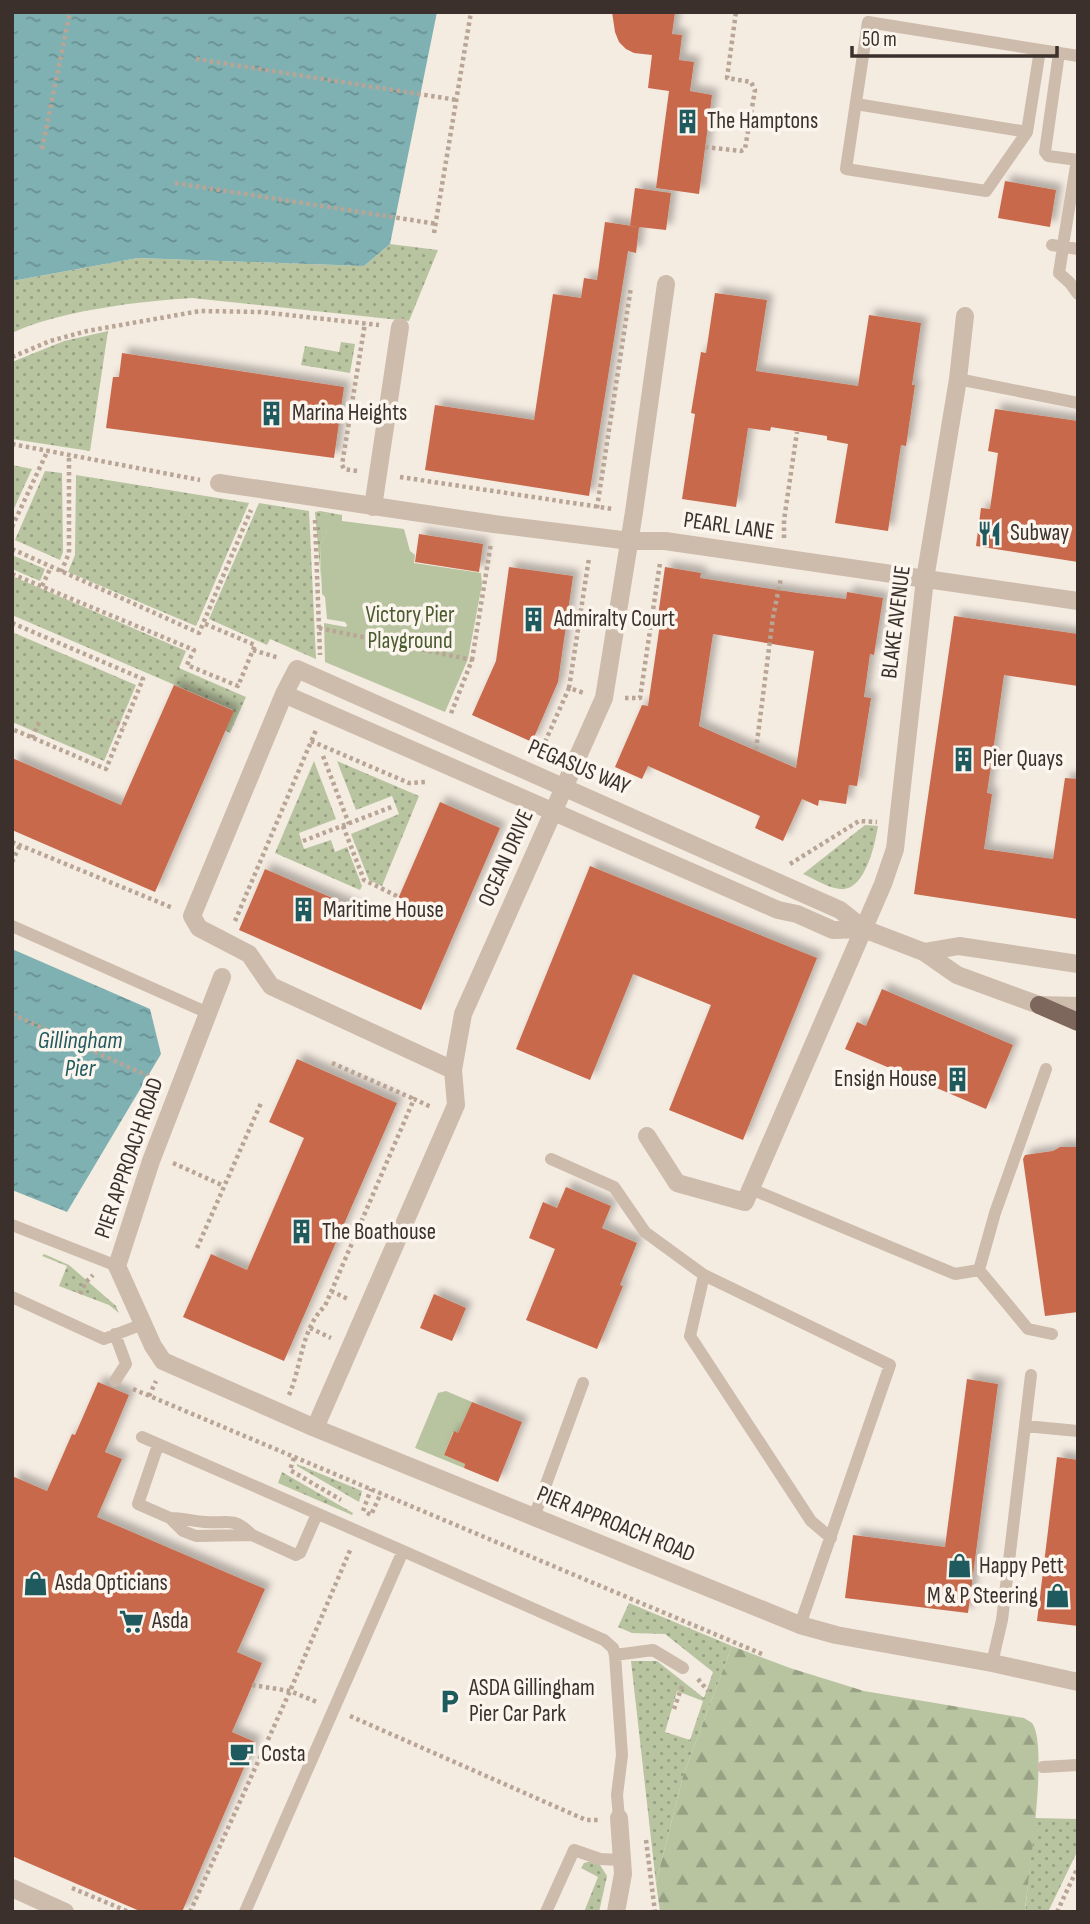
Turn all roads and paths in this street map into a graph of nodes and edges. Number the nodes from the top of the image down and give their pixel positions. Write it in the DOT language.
graph roads {
  1 [pos="70,12"];
  2 [pos="471,12"];
  3 [pos="736,12"];
  4 [pos="1040,50"];
  5 [pos="1059,53"];
  6 [pos="1078,56"];
  7 [pos="196,59"];
  8 [pos="457,100"];
  9 [pos="856,104"];
  10 [pos="1027,132"];
  11 [pos="705,147"];
  12 [pos="42,149"];
  13 [pos="1078,160"];
  14 [pos="175,183"];
  15 [pos="437,224"];
  16 [pos="434,233"];
  17 [pos="1059,246"];
  18 [pos="1078,249"];
  19 [pos="666,284"];
  20 [pos="631,287"];
  21 [pos="1078,294"];
  22 [pos="965,316"];
  23 [pos="365,323"];
  24 [pos="400,327"];
  25 [pos="12,357"];
  26 [pos="958,379"];
  27 [pos="1078,403"];
  28 [pos="797,432"];
  29 [pos="12,444"];
  30 [pos="48,450"];
  31 [pos="69,454"];
  32 [pos="377,474"];
  33 [pos="219,483"];
  34 [pos="259,490"];
  35 [pos="314,498"];
  36 [pos="597,506"];
  37 [pos="373,507"];
  38 [pos="634,512"];
  39 [pos="494,524"];
  40 [pos="12,527"];
  41 [pos="593,536"];
  42 [pos="630,541"];
  43 [pos="664,541"];
  44 [pos="12,549"];
  45 [pos="785,558"];
  46 [pos="51,567"];
  47 [pos="61,572"];
  48 [pos="12,573"];
  49 [pos="925,579"];
  50 [pos="42,586"];
  51 [pos="1078,601"];
  52 [pos="12,623"];
  53 [pos="203,623"];
  54 [pos="319,628"];
  55 [pos="320,655"];
  56 [pos="472,660"];
  57 [pos="569,688"];
  58 [pos="284,694"];
  59 [pos="619,701"];
  60 [pos="324,712"];
  61 [pos="110,720"];
  62 [pos="38,722"];
  63 [pos="447,722"];
  64 [pos="124,726"];
  65 [pos="12,729"];
  66 [pos="32,738"];
  67 [pos="311,741"];
  68 [pos="756,750"];
  69 [pos="323,756"];
  70 [pos="435,782"];
  71 [pos="564,788"];
  72 [pos="394,806"];
  73 [pos="553,812"];
  74 [pos="882,823"];
  75 [pos="346,825"];
  76 [pos="303,841"];
  77 [pos="12,842"];
  78 [pos="20,845"];
  79 [pos="12,862"];
  80 [pos="785,870"];
  81 [pos="399,897"];
  82 [pos="192,916"];
  83 [pos="12,926"];
  84 [pos="864,929"];
  85 [pos="226,942"];
  86 [pos="924,952"];
  87 [pos="1078,964"];
  88 [pos="222,977"];
  89 [pos="1039,1004"];
  90 [pos="1078,1006"];
  91 [pos="208,1013"];
  92 [pos="12,1014"];
  93 [pos="1078,1022"];
  94 [pos="332,1063"];
  95 [pos="1046,1069"];
  96 [pos="453,1070"];
  97 [pos="178,1090"];
  98 [pos="414,1100"];
  99 [pos="261,1103"];
  100 [pos="451,1116"];
  101 [pos="647,1136"];
  102 [pos="154,1155"];
  103 [pos="551,1159"];
  104 [pos="224,1186"];
  105 [pos="751,1189"];
  106 [pos="12,1225"];
  107 [pos="197,1248"];
  108 [pos="117,1266"];
  109 [pos="979,1270"];
  110 [pos="705,1275"];
  111 [pos="87,1281"];
  112 [pos="80,1294"];
  113 [pos="12,1297"];
  114 [pos="143,1324"];
  115 [pos="310,1328"];
  116 [pos="115,1334"];
  117 [pos="1052,1334"];
  118 [pos="326,1335"];
  119 [pos="1031,1376"];
  120 [pos="133,1379"];
  121 [pos="115,1381"];
  122 [pos="583,1382"];
  123 [pos="292,1389"];
  124 [pos="1025,1426"];
  125 [pos="315,1428"];
  126 [pos="1078,1431"];
  127 [pos="142,1437"];
  128 [pos="158,1445"];
  129 [pos="294,1458"];
  130 [pos="371,1489"];
  131 [pos="381,1493"];
  132 [pos="344,1502"];
  133 [pos="353,1507"];
  134 [pos="374,1510"];
  135 [pos="317,1514"];
  136 [pos="534,1517"];
  137 [pos="831,1538"];
  138 [pos="353,1544"];
  139 [pos="403,1551"];
  140 [pos="800,1625"];
  141 [pos="762,1654"];
  142 [pos="615,1655"];
  143 [pos="992,1663"];
  144 [pos="683,1668"];
  145 [pos="1078,1682"];
  146 [pos="252,1685"];
  147 [pos="290,1690"];
  148 [pos="680,1692"];
  149 [pos="321,1704"];
  150 [pos="674,1709"];
  151 [pos="348,1715"];
  152 [pos="1078,1765"];
  153 [pos="1043,1767"];
  154 [pos="611,1819"];
  155 [pos="644,1830"];
  156 [pos="622,1860"];
  157 [pos="1078,1867"];
  158 [pos="12,1888"];
  159 [pos="65,1912"];
  160 [pos="190,1912"];
  161 [pos="245,1912"];
  162 [pos="546,1912"];
  163 [pos="616,1912"];
  164 [pos="655,1912"];
  165 [pos="1057,1912"];
  1 -- 12 [label="path"];
  2 -- 8 [label="path"];
  3 -- 11 [label="path"];
  4 -- 5 [label="lane"];
  4 -- 9 [label="lane"];
  4 -- 10 [label="lane"];
  5 -- 6 [label="lane"];
  5 -- 13 [label="lane"];
  7 -- 8 [label="path"];
  8 -- 16 [label="path"];
  9 -- 10 [label="lane"];
  9 -- 10 [label="lane"];
  13 -- 17 [label="lane"];
  14 -- 15 [label="path"];
  17 -- 18 [label="lane"];
  17 -- 21 [label="lane"];
  19 -- 38 [label="street, OCEAN DRIVE"];
  20 -- 36 [label="path"];
  22 -- 26 [label="street, BLAKE AVENUE"];
  23 -- 24 [label="path"];
  23 -- 25 [label="path"];
  23 -- 32 [label="path"];
  24 -- 32 [label="street"];
  26 -- 27 [label="lane"];
  26 -- 49 [label="street, BLAKE AVENUE"];
  28 -- 45 [label="path"];
  29 -- 30 [label="path"];
  30 -- 31 [label="path"];
  30 -- 40 [label="path"];
  31 -- 33 [label="path"];
  31 -- 47 [label="path"];
  32 -- 36 [label="path"];
  32 -- 37 [label="street"];
  33 -- 34 [label="street, PEARL LANE"];
  34 -- 35 [label="street, PEARL LANE"];
  34 -- 53 [label="path"];
  35 -- 37 [label="street, PEARL LANE"];
  35 -- 54 [label="path"];
  36 -- 38 [label="path"];
  36 -- 41 [label="path"];
  37 -- 39 [label="street, PEARL LANE"];
  38 -- 42 [label="street, OCEAN DRIVE"];
  39 -- 41 [label="street, PEARL LANE"];
  39 -- 56 [label="path"];
  41 -- 42 [label="street, PEARL LANE"];
  41 -- 57 [label="path"];
  42 -- 43 [label="street, PEARL LANE"];
  42 -- 71 [label="street, OCEAN DRIVE"];
  43 -- 45 [label="street, PEARL LANE"];
  43 -- 59 [label="path"];
  44 -- 46 [label="path"];
  45 -- 49 [label="street, PEARL LANE"];
  45 -- 68 [label="path"];
  46 -- 47 [label="path"];
  46 -- 50 [label="path"];
  47 -- 53 [label="path"];
  48 -- 50 [label="path"];
  49 -- 51 [label="street, PEARL LANE"];
  49 -- 84 [label="street, BLAKE AVENUE"];
  50 -- 53 [label="path"];
  52 -- 64 [label="path"];
  54 -- 55 [label="path"];
  54 -- 56 [label="path"];
  56 -- 63 [label="path"];
  58 -- 60 [label="street, PEGASUS WAY"];
  58 -- 71 [label="street, PEGASUS WAY"];
  58 -- 82 [label="street, PEGASUS WAY"];
  60 -- 67 [label="path"];
  60 -- 73 [label="street, PEGASUS WAY"];
  61 -- 64 [label="path"];
  62 -- 66 [label="path"];
  64 -- 66 [label="path"];
  65 -- 66 [label="path"];
  67 -- 70 [label="path"];
  67 -- 85 [label="path"];
  69 -- 75 [label="path"];
  71 -- 73 [label="street, OCEAN DRIVE"];
  71 -- 84 [label="street, PEGASUS WAY"];
  72 -- 75 [label="path"];
  73 -- 84 [label="street, PEGASUS WAY"];
  73 -- 96 [label="street, OCEAN DRIVE"];
  74 -- 80 [label="path"];
  75 -- 76 [label="path"];
  75 -- 81 [label="path"];
  77 -- 78 [label="path"];
  78 -- 79 [label="path"];
  78 -- 82 [label="path"];
  82 -- 85 [label="street"];
  83 -- 91 [label="lane"];
  84 -- 86 [label="street, PEGASUS WAY"];
  84 -- 105 [label="street"];
  85 -- 96 [label="street"];
  86 -- 87 [label="street"];
  86 -- 89 [label="street, PEGASUS WAY"];
  88 -- 91 [label="street, PIER APPROACH ROAD"];
  89 -- 90 [label="street, PEGASUS WAY"];
  89 -- 93 [label="main road"];
  91 -- 97 [label="street, PIER APPROACH ROAD"];
  92 -- 97 [label="path"];
  94 -- 98 [label="path"];
  95 -- 109 [label="lane"];
  96 -- 100 [label="street, OCEAN DRIVE"];
  97 -- 102 [label="street, PIER APPROACH ROAD"];
  98 -- 100 [label="path"];
  98 -- 115 [label="path"];
  99 -- 104 [label="path"];
  100 -- 125 [label="street, OCEAN DRIVE"];
  101 -- 105 [label="street"];
  102 -- 104 [label="path"];
  102 -- 108 [label="street, PIER APPROACH ROAD"];
  103 -- 110 [label="lane"];
  104 -- 107 [label="path"];
  105 -- 109 [label="lane"];
  106 -- 108 [label="lane"];
  108 -- 114 [label="street, PIER APPROACH ROAD"];
  109 -- 117 [label="lane"];
  110 -- 137 [label="lane"];
  110 -- 137 [label="lane"];
  111 -- 112 [label="path"];
  113 -- 116 [label="lane"];
  114 -- 116 [label="lane"];
  114 -- 125 [label="street, PIER APPROACH ROAD"];
  115 -- 118 [label="path"];
  115 -- 123 [label="path"];
  116 -- 121 [label="lane"];
  119 -- 124 [label="lane"];
  120 -- 129 [label="path"];
  122 -- 136 [label="lane"];
  124 -- 126 [label="lane"];
  124 -- 143 [label="lane"];
  125 -- 136 [label="street, PIER APPROACH ROAD"];
  127 -- 128 [label="lane"];
  128 -- 135 [label="lane"];
  128 -- 135 [label="lane"];
  129 -- 130 [label="path"];
  129 -- 132 [label="path"];
  130 -- 131 [label="path"];
  130 -- 133 [label="path"];
  131 -- 134 [label="path"];
  131 -- 141 [label="path"];
  135 -- 139 [label="lane"];
  136 -- 140 [label="street, PIER APPROACH ROAD"];
  137 -- 140 [label="lane"];
  138 -- 147 [label="path"];
  139 -- 142 [label="lane"];
  139 -- 161 [label="lane"];
  140 -- 143 [label="street, PIER APPROACH ROAD"];
  142 -- 144 [label="lane"];
  142 -- 154 [label="lane"];
  143 -- 145 [label="street, PIER APPROACH ROAD"];
  146 -- 147 [label="path"];
  147 -- 149 [label="path"];
  147 -- 160 [label="path"];
  148 -- 150 [label="path"];
  151 -- 154 [label="path"];
  152 -- 153 [label="lane"];
  154 -- 156 [label="street"];
  155 -- 164 [label="path"];
  156 -- 162 [label="lane"];
  156 -- 163 [label="street"];
  157 -- 165 [label="path"];
  158 -- 159 [label="street"];
}
